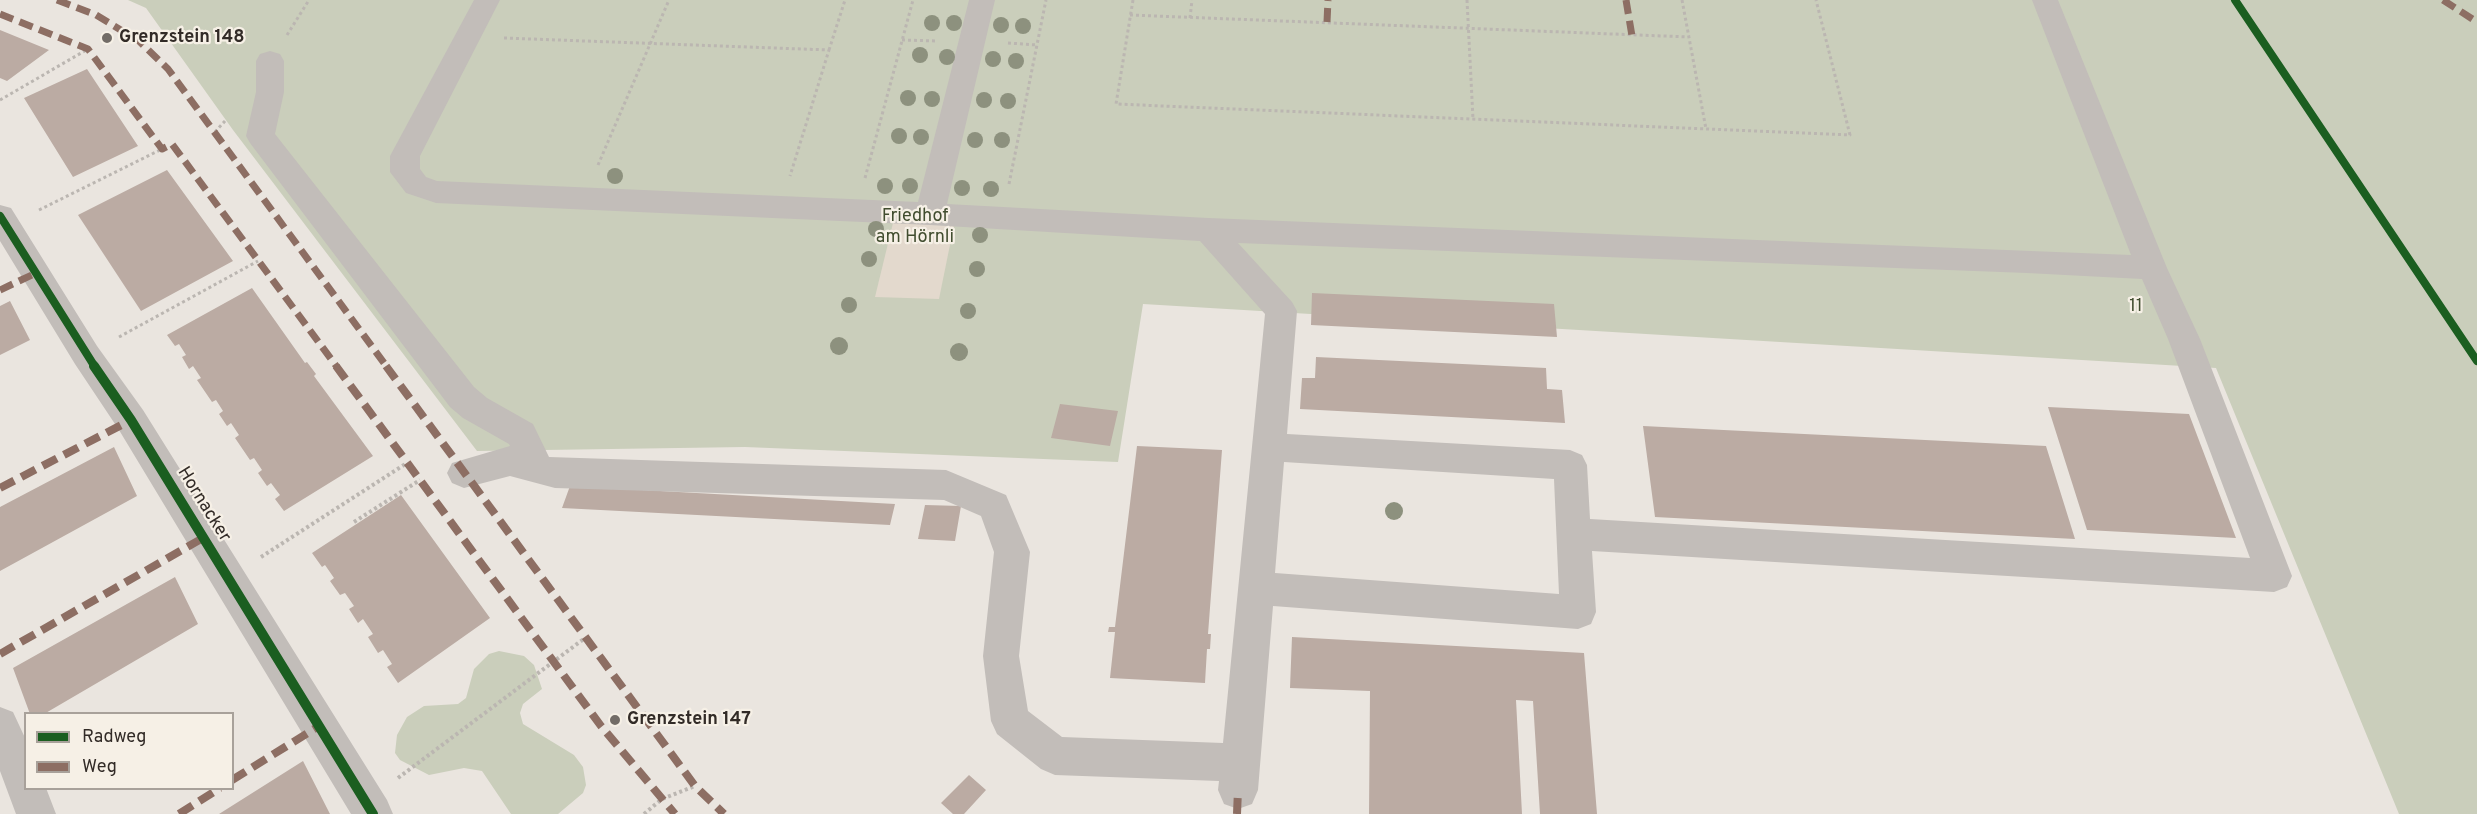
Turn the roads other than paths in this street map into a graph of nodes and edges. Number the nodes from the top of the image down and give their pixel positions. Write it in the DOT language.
graph roads {
  1 [pos="487,0"];
  2 [pos="982,0"];
  3 [pos="2045,0"];
  4 [pos="270,61"];
  5 [pos="930,214"];
  6 [pos="3,221"];
  7 [pos="1208,230"];
  8 [pos="2152,268"];
  9 [pos="1269,447"];
  10 [pos="537,468"];
  11 [pos="464,473"];
  12 [pos="1573,534"];
  13 [pos="1256,588"];
  14 [pos="0,725"];
  15 [pos="24,782"];
  16 [pos="27,790"];
  17 [pos="370,808"];
  18 [pos="36,814"];
  1 -- 5 [label="street"];
  2 -- 5 [label="street"];
  3 -- 8 [label="street"];
  4 -- 10 [label="street"];
  5 -- 7 [label="street"];
  6 -- 17 [label="street, Hornacker"];
  7 -- 8 [label="street"];
  7 -- 9 [label="street"];
  8 -- 12 [label="street"];
  9 -- 12 [label="street"];
  9 -- 13 [label="street"];
  10 -- 11 [label="street"];
  10 -- 13 [label="street"];
  12 -- 13 [label="street"];
  14 -- 15 [label="street"];
  16 -- 18 [label="street"];
}
